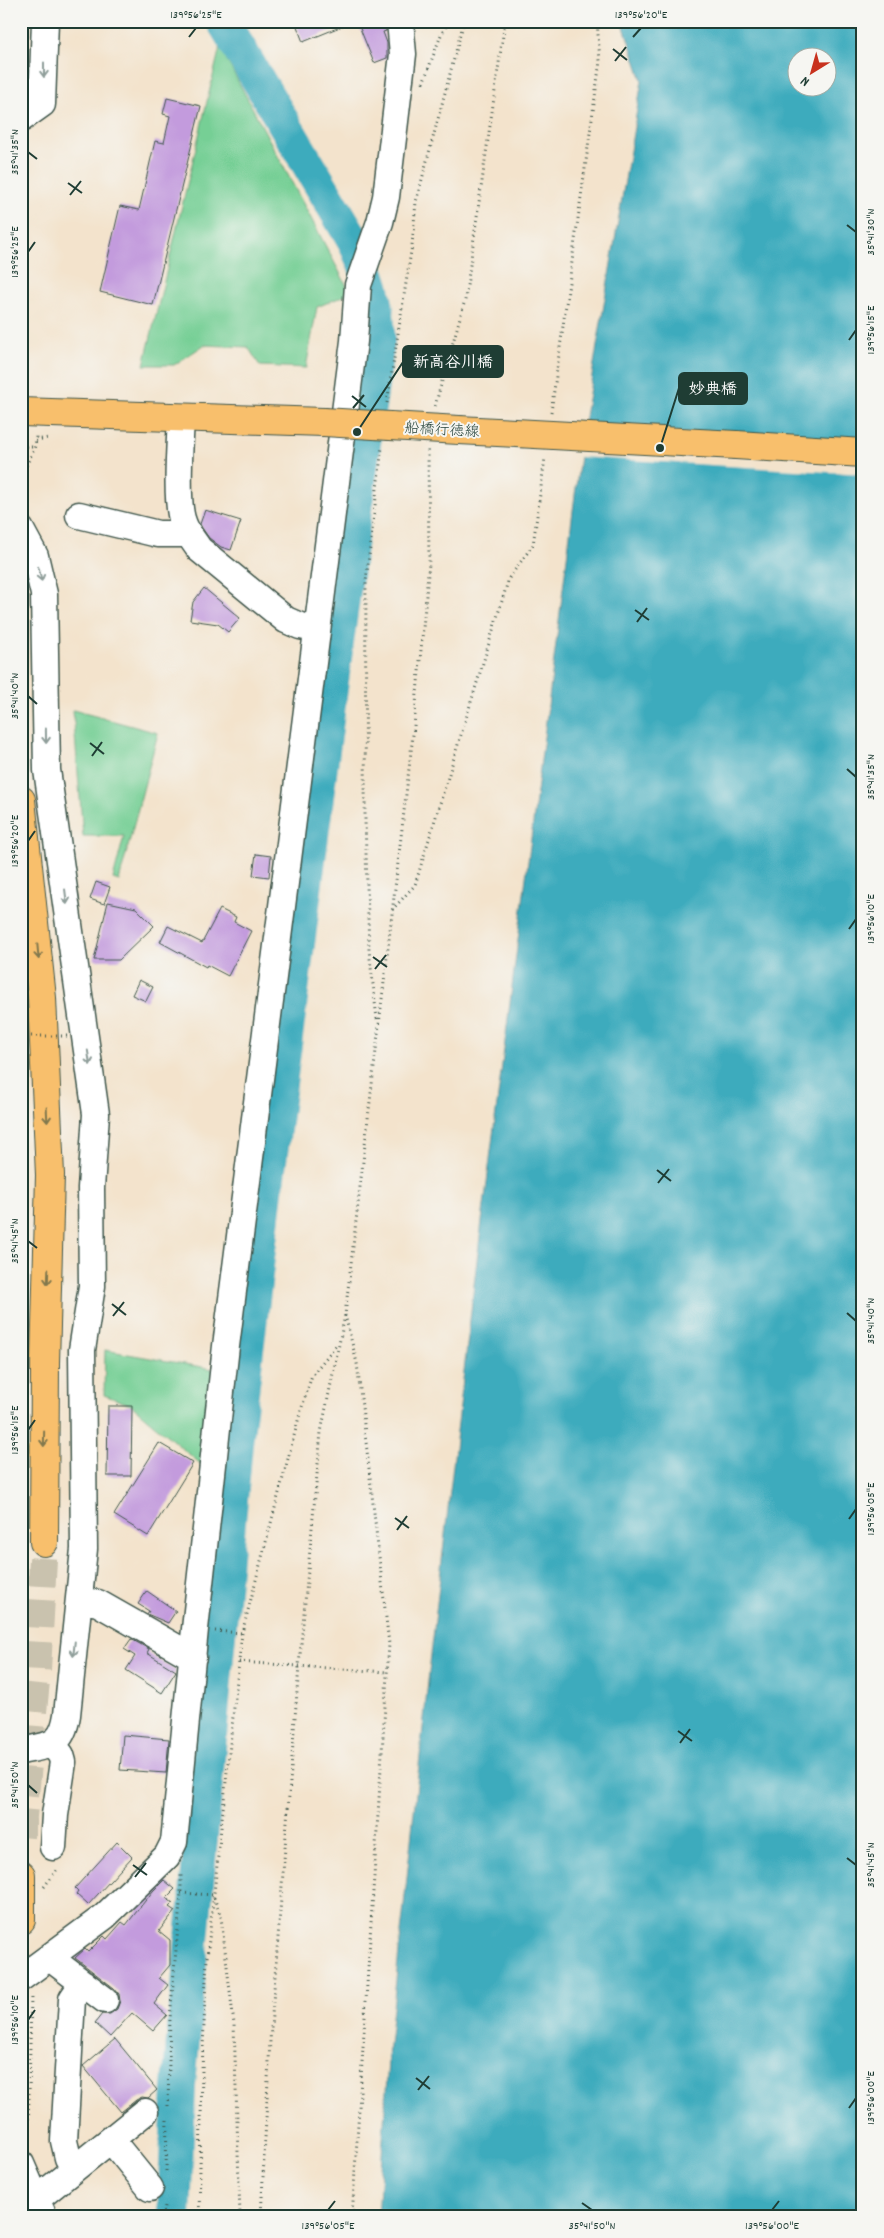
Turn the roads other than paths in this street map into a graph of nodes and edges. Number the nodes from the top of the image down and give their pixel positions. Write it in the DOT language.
graph roads {
  1 [pos="45,21"];
  2 [pos="400,21"];
  3 [pos="21,119"];
  4 [pos="181,418"];
  5 [pos="29,423"];
  6 [pos="863,453"];
  7 [pos="79,515"];
  8 [pos="21,530"];
  9 [pos="188,534"];
  10 [pos="316,629"];
  11 [pos="21,800"];
  12 [pos="44,1542"];
  13 [pos="79,1600"];
  14 [pos="193,1657"];
  15 [pos="53,1745"];
  16 [pos="21,1751"];
  17 [pos="53,1847"];
  18 [pos="21,1875"];
  19 [pos="21,1920"];
  20 [pos="50,1958"];
  21 [pos="83,1983"];
  22 [pos="26,1986"];
  23 [pos="105,2000"];
  24 [pos="145,2112"];
  25 [pos="112,2140"];
  26 [pos="25,2158"];
  27 [pos="68,2158"];
  28 [pos="160,2188"];
  29 [pos="41,2208"];
  1 -- 3 [label="street, one-way"];
  2 -- 10 [label="street"];
  4 -- 5 [label="main road, 船橋行徳線"];
  4 -- 6 [label="main road, 船橋行徳線, bridge"];
  4 -- 9 [label="street"];
  7 -- 9 [label="street"];
  8 -- 13 [label="street, one-way"];
  9 -- 10 [label="street"];
  10 -- 14 [label="street"];
  11 -- 12 [label="main road, one-way"];
  13 -- 14 [label="street"];
  13 -- 15 [label="street, one-way"];
  14 -- 20 [label="street"];
  15 -- 16 [label="street"];
  15 -- 17 [label="street"];
  18 -- 19 [label="main road"];
  20 -- 21 [label="street"];
  20 -- 22 [label="street"];
  21 -- 23 [label="street"];
  21 -- 27 [label="street"];
  24 -- 25 [label="street"];
  25 -- 28 [label="street"];
  25 -- 29 [label="street"];
  26 -- 29 [label="street"];
}
